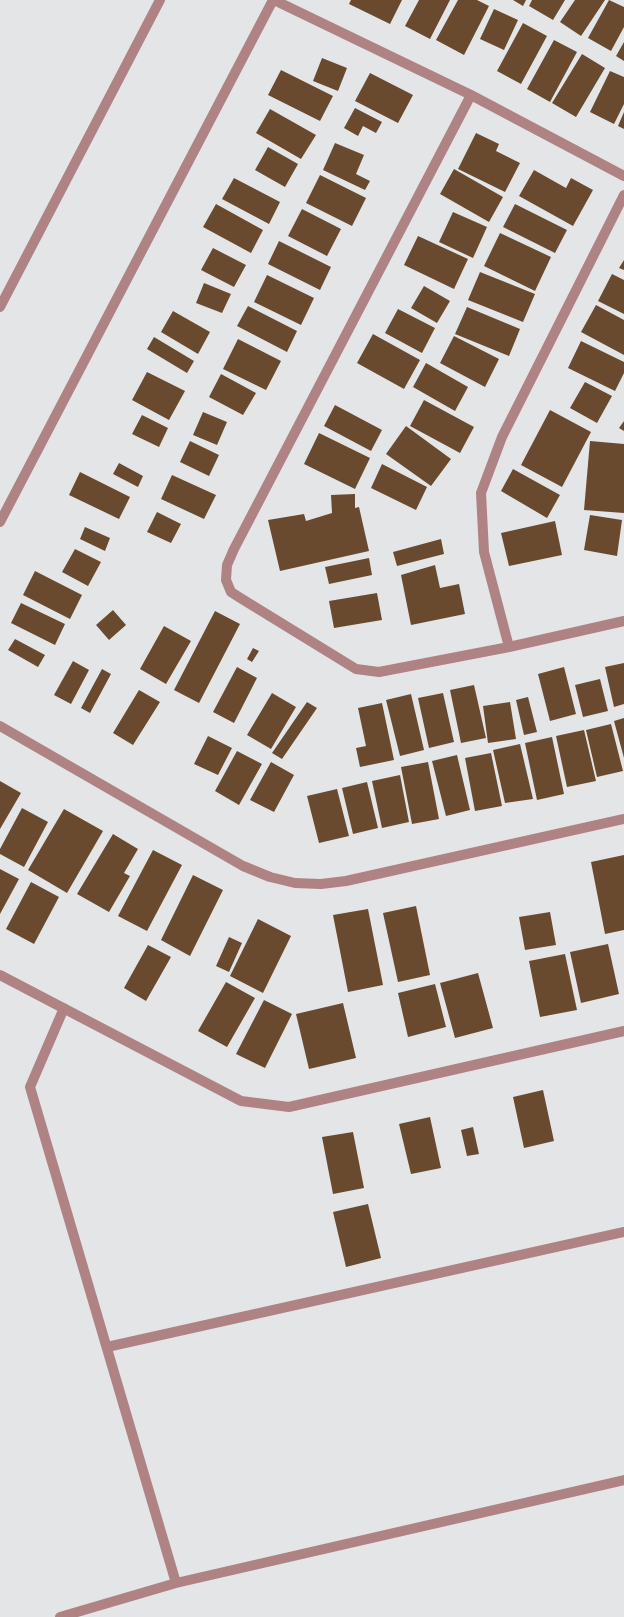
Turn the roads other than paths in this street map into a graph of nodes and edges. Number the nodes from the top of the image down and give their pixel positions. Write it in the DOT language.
graph roads {
  1 [pos="160,0"];
  2 [pos="274,0"];
  3 [pos="471,95"];
  4 [pos="624,176"];
  5 [pos="624,195"];
  6 [pos="0,307"];
  7 [pos="0,522"];
  8 [pos="624,621"];
  9 [pos="509,648"];
  10 [pos="0,726"];
  11 [pos="624,819"];
  12 [pos="0,975"];
  13 [pos="64,1008"];
  14 [pos="624,1031"];
  15 [pos="624,1232"];
  16 [pos="107,1348"];
  17 [pos="624,1480"];
  18 [pos="176,1583"];
  19 [pos="60,1617"];
  1 -- 6 [label="street"];
  2 -- 3 [label="street"];
  2 -- 7 [label="street"];
  3 -- 4 [label="street"];
  3 -- 9 [label="street"];
  5 -- 9 [label="street"];
  8 -- 9 [label="street"];
  10 -- 11 [label="street"];
  12 -- 13 [label="street"];
  13 -- 14 [label="street"];
  13 -- 16 [label="street"];
  15 -- 16 [label="street"];
  16 -- 18 [label="street"];
  17 -- 18 [label="street"];
  18 -- 19 [label="street"];
}
